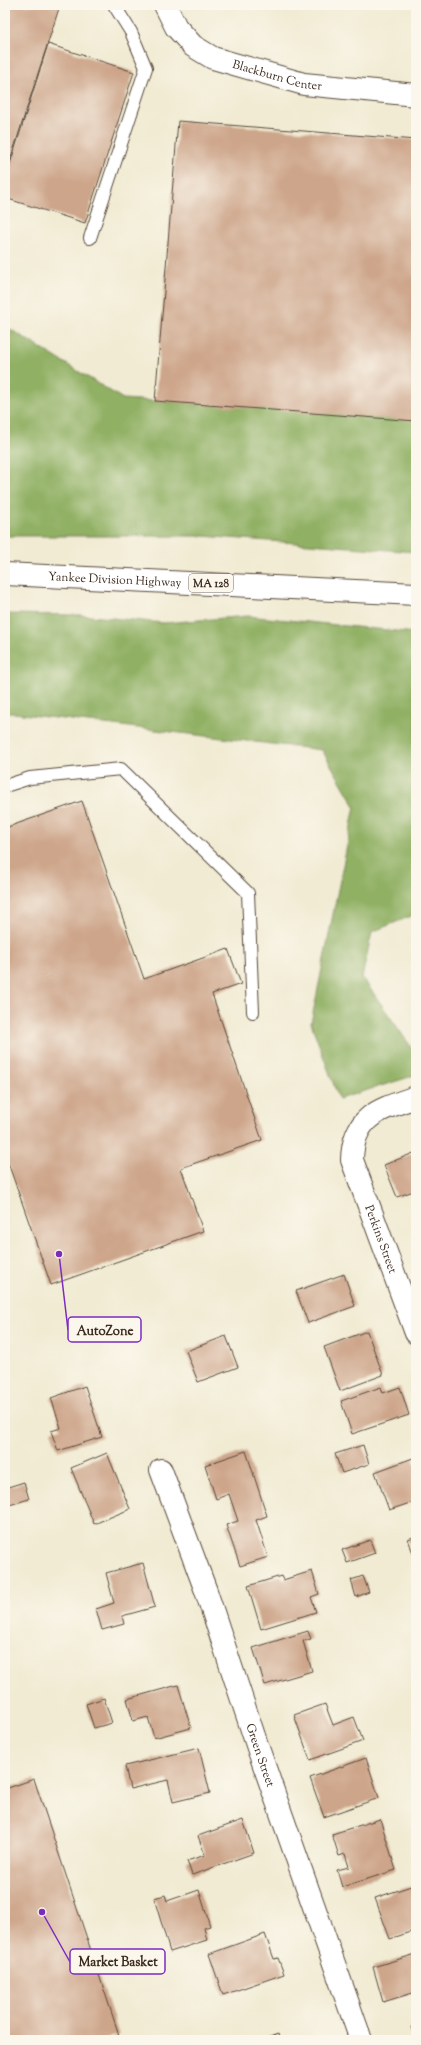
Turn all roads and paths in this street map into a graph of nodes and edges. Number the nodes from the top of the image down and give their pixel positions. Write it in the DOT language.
graph roads {
  1 [pos="114,5"];
  2 [pos="165,5"];
  3 [pos="416,95"];
  4 [pos="90,238"];
  5 [pos="5,574"];
  6 [pos="416,594"];
  7 [pos="5,786"];
  8 [pos="253,1012"];
  9 [pos="416,1097"];
  10 [pos="416,1333"];
  11 [pos="161,1470"];
  12 [pos="362,2040"];
  1 -- 4 [label="lane"];
  2 -- 3 [label="main road, Blackburn Center"];
  5 -- 6 [label="main road, Yankee Division Highway / MA 128"];
  7 -- 8 [label="lane"];
  9 -- 10 [label="main road, Perkins Street"];
  11 -- 12 [label="main road, Green Street"];
}
